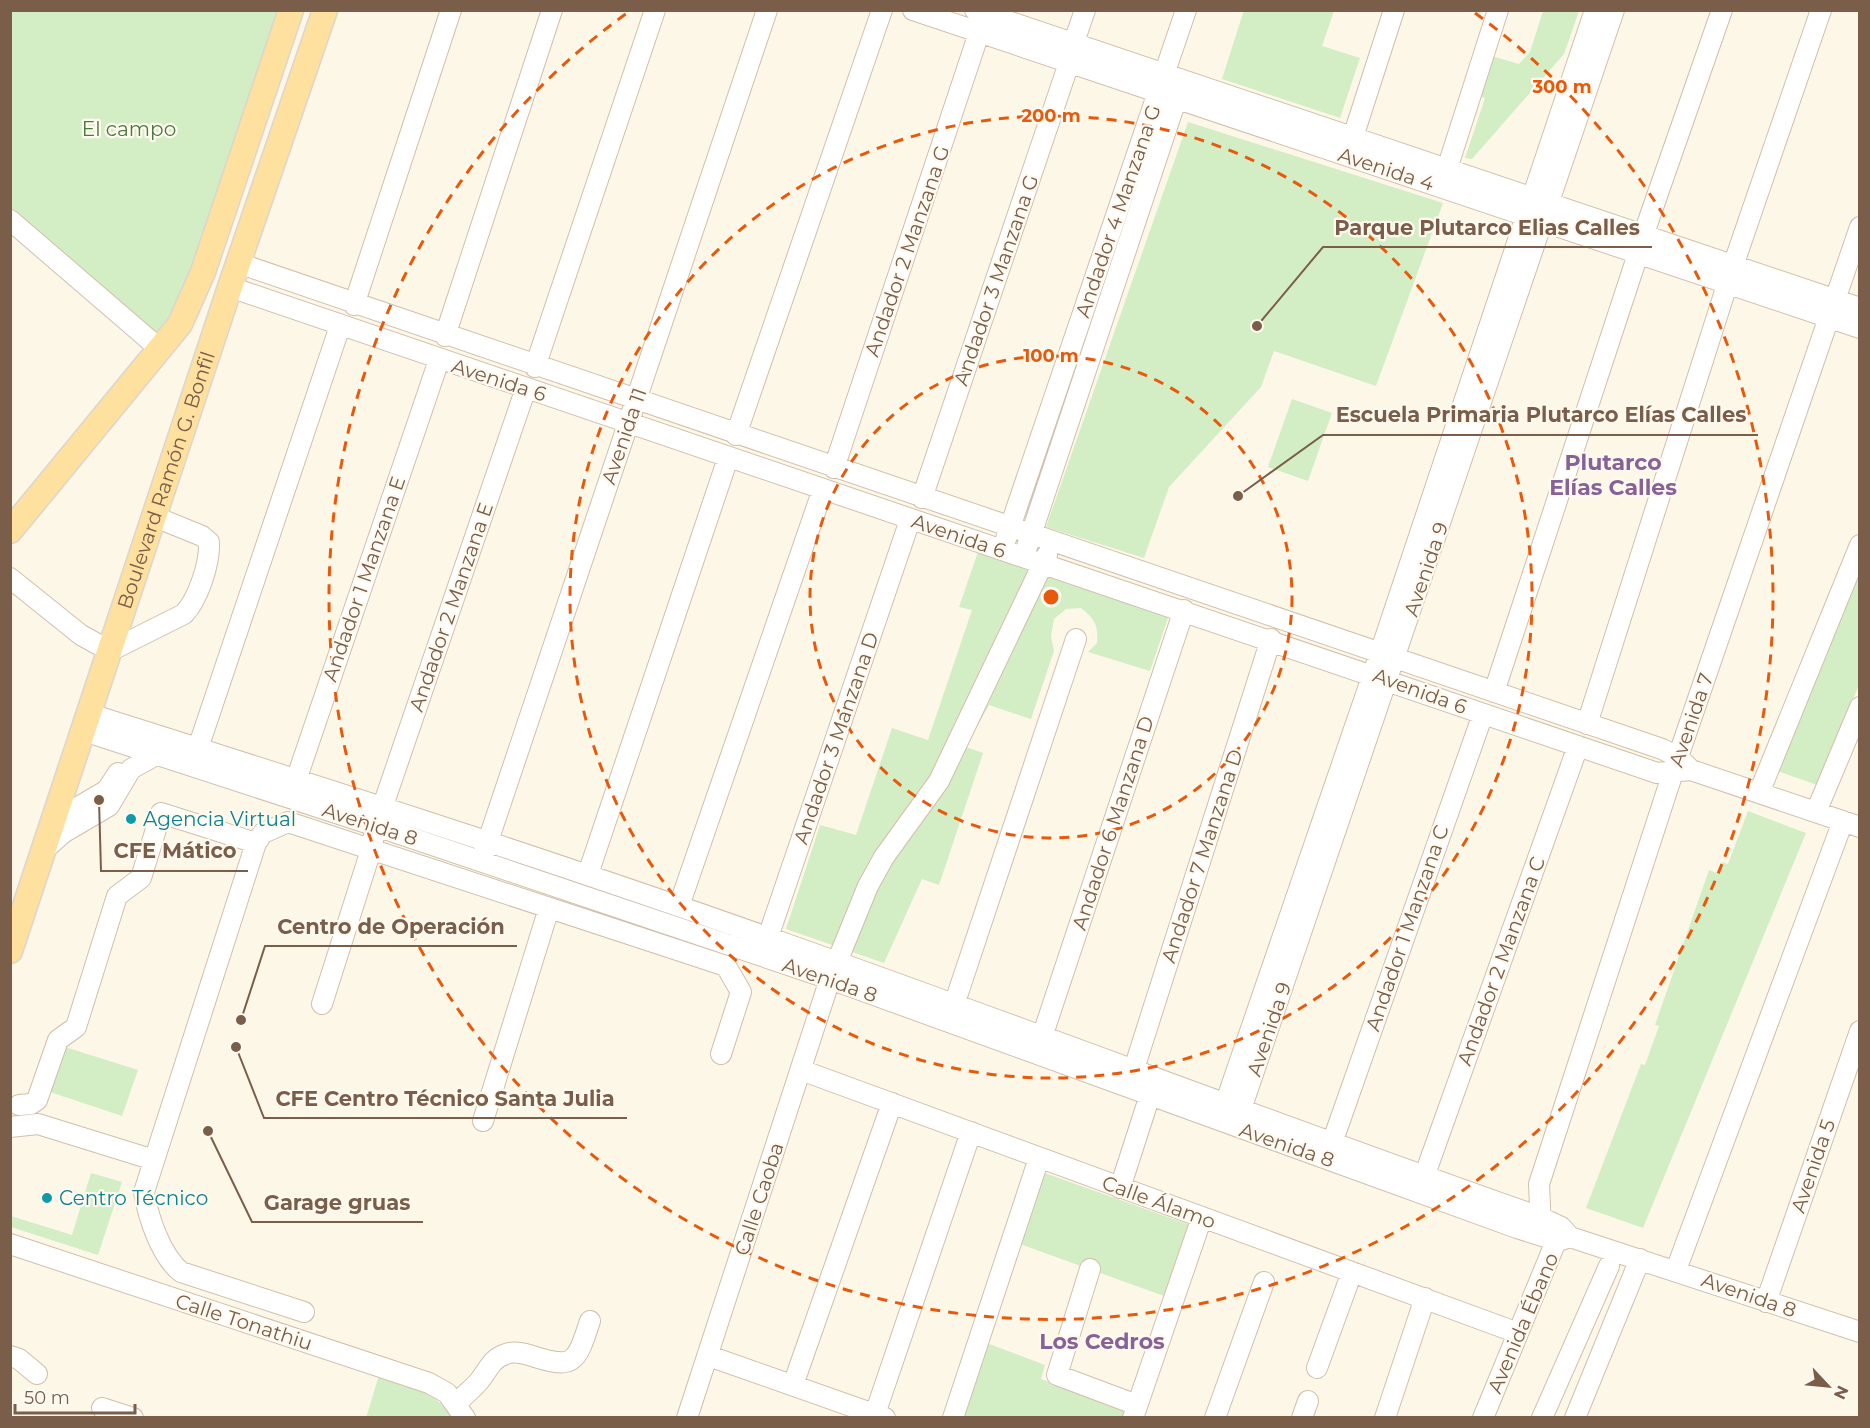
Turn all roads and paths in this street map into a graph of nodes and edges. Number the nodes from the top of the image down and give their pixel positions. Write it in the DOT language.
graph roads {
  1 [pos="291,10"];
  2 [pos="325,10"];
  3 [pos="451,10"];
  4 [pos="552,10"];
  5 [pos="655,10"];
  6 [pos="767,10"];
  7 [pos="882,10"];
  8 [pos="914,10"];
  9 [pos="1085,10"];
  10 [pos="1186,10"];
  11 [pos="1394,10"];
  12 [pos="1498,10"];
  13 [pos="1595,10"];
  14 [pos="1614,10"];
  15 [pos="1722,10"];
  16 [pos="1821,10"];
  17 [pos="982,12"];
  18 [pos="980,33"];
  19 [pos="1071,54"];
  20 [pos="1170,87"];
  21 [pos="1210,100"];
  22 [pos="1353,137"];
  23 [pos="1447,169"];
  24 [pos="1507,199"];
  25 [pos="1539,210"];
  26 [pos="10,220"];
  27 [pos="1860,227"];
  28 [pos="1641,245"];
  29 [pos="1106,247"];
  30 [pos="1125,254"];
  31 [pos="238,263"];
  32 [pos="1730,275"];
  33 [pos="230,287"];
  34 [pos="354,305"];
  35 [pos="1831,308"];
  36 [pos="1856,317"];
  37 [pos="340,327"];
  38 [pos="445,336"];
  39 [pos="161,350"];
  40 [pos="439,360"];
  41 [pos="536,367"];
  42 [pos="1059,385"];
  43 [pos="526,388"];
  44 [pos="1079,393"];
  45 [pos="636,401"];
  46 [pos="628,424"];
  47 [pos="736,435"];
  48 [pos="728,458"];
  49 [pos="834,468"];
  50 [pos="823,489"];
  51 [pos="922,498"];
  52 [pos="153,516"];
  53 [pos="910,520"];
  54 [pos="1010,528"];
  55 [pos="10,531"];
  56 [pos="1031,535"];
  57 [pos="1053,542"];
  58 [pos="1860,545"];
  59 [pos="1002,551"];
  60 [pos="1023,558"];
  61 [pos="1043,565"];
  62 [pos="10,578"];
  63 [pos="1184,610"];
  64 [pos="1076,639"];
  65 [pos="1271,639"];
  66 [pos="110,651"];
  67 [pos="1388,654"];
  68 [pos="1381,677"];
  69 [pos="1494,692"];
  70 [pos="1860,707"];
  71 [pos="1483,714"];
  72 [pos="87,723"];
  73 [pos="1587,724"];
  74 [pos="1578,746"];
  75 [pos="198,748"];
  76 [pos="151,757"];
  77 [pos="1681,767"];
  78 [pos="297,778"];
  79 [pos="1759,793"];
  80 [pos="290,798"];
  81 [pos="382,807"];
  82 [pos="1816,812"];
  83 [pos="1851,824"];
  84 [pos="376,826"];
  85 [pos="256,843"];
  86 [pos="45,849"];
  87 [pos="371,850"];
  88 [pos="484,852"];
  89 [pos="588,874"];
  90 [pos="679,906"];
  91 [pos="549,908"];
  92 [pos="768,937"];
  93 [pos="10,951"];
  94 [pos="761,956"];
  95 [pos="834,971"];
  96 [pos="322,1004"];
  97 [pos="954,1005"];
  98 [pos="1860,1030"];
  99 [pos="1042,1037"];
  100 [pos="721,1054"];
  101 [pos="801,1070"];
  102 [pos="1133,1072"];
  103 [pos="1150,1095"];
  104 [pos="15,1103"];
  105 [pos="892,1103"];
  106 [pos="1230,1116"];
  107 [pos="483,1121"];
  108 [pos="38,1124"];
  109 [pos="10,1127"];
  110 [pos="971,1132"];
  111 [pos="1332,1143"];
  112 [pos="1039,1158"];
  113 [pos="154,1160"];
  114 [pos="1424,1177"];
  115 [pos="1120,1188"];
  116 [pos="1202,1217"];
  117 [pos="1554,1232"];
  118 [pos="10,1244"];
  119 [pos="1640,1259"];
  120 [pos="1609,1266"];
  121 [pos="1090,1269"];
  122 [pos="1676,1270"];
  123 [pos="1352,1272"];
  124 [pos="1264,1282"];
  125 [pos="1425,1298"];
  126 [pos="1766,1302"];
  127 [pos="304,1312"];
  128 [pos="590,1321"];
  129 [pos="1860,1332"];
  130 [pos="1518,1333"];
  131 [pos="10,1356"];
  132 [pos="709,1356"];
  133 [pos="1317,1368"];
  134 [pos="37,1374"];
  135 [pos="793,1385"];
  136 [pos="102,1408"];
  137 [pos="461,1410"];
  138 [pos="1135,1411"];
  139 [pos="880,1416"];
  140 [pos="133,1418"];
  141 [pos="687,1418"];
  142 [pos="953,1418"];
  143 [pos="1215,1418"];
  144 [pos="1385,1418"];
  145 [pos="1483,1418"];
  146 [pos="1542,1418"];
  147 [pos="1575,1418"];
  1 -- 39 [label="main road, Boulevard Ramón G. Bonfil"];
  2 -- 31 [label="main road, Boulevard Ramón G. Bonfil"];
  3 -- 34 [label="street"];
  4 -- 38 [label="street"];
  5 -- 41 [label="street"];
  6 -- 45 [label="street, Avenida 11"];
  7 -- 47 [label="street"];
  8 -- 18 [label="street, Avenida 4"];
  9 -- 19 [label="street, Andador 3 Manzana G"];
  10 -- 20 [label="street"];
  11 -- 22 [label="street"];
  12 -- 23 [label="street"];
  13 -- 25 [label="street, Avenida 9"];
  14 -- 25 [label="street, Avenida 9"];
  15 -- 28 [label="street"];
  16 -- 32 [label="street"];
  17 -- 19 [label="street, Avenida 4"];
  18 -- 19 [label="street, Avenida 4"];
  18 -- 49 [label="street, Andador 2 Manzana G"];
  19 -- 20 [label="street, Avenida 4"];
  19 -- 51 [label="street, Andador 3 Manzana G"];
  20 -- 21 [label="street, Avenida 4"];
  20 -- 29 [label="street, Andador 4 Manzana G"];
  20 -- 30 [label="street, Andador 4 Manzana G"];
  21 -- 22 [label="street, Avenida 4"];
  21 -- 24 [label="street, Avenida 4"];
  22 -- 23 [label="street, Avenida 4"];
  23 -- 24 [label="street, Avenida 4"];
  24 -- 25 [label="street, Avenida 4"];
  25 -- 28 [label="street, Avenida 4"];
  25 -- 67 [label="street, Avenida 9"];
  26 -- 39 [label="street"];
  27 -- 35 [label="street, Avenida 7"];
  28 -- 32 [label="street, Avenida 4"];
  28 -- 69 [label="street"];
  29 -- 30 [label="street"];
  29 -- 42 [label="street, Andador 4 Manzana G"];
  30 -- 44 [label="street, Andador 4 Manzana G"];
  31 -- 33 [label="main road, Boulevard Ramón G. Bonfil"];
  31 -- 34 [label="street, Avenida 6"];
  32 -- 35 [label="street, Avenida 4"];
  32 -- 73 [label="street"];
  33 -- 37 [label="street, Avenida 6"];
  33 -- 52 [label="main road, Boulevard Ramón G. Bonfil"];
  34 -- 38 [label="street, Avenida 6"];
  35 -- 36 [label="street, Avenida 4"];
  35 -- 77 [label="street, Avenida 7"];
  37 -- 40 [label="street, Avenida 6"];
  37 -- 75 [label="street"];
  38 -- 41 [label="street, Avenida 6"];
  39 -- 55 [label="main road, Boulevard Ramón G. Bonfil"];
  40 -- 43 [label="street, Avenida 6"];
  40 -- 78 [label="street, Andador 1 Manzana E"];
  41 -- 45 [label="street, Avenida 6"];
  42 -- 44 [label="street"];
  42 -- 54 [label="street, Andador 4 Manzana G"];
  43 -- 46 [label="street, Avenida 6"];
  43 -- 81 [label="street, Andador 2 Manzana E"];
  44 -- 56 [label="street, Andador 4 Manzana G"];
  45 -- 46 [label="street, Avenida 11"];
  45 -- 47 [label="street, Avenida 6"];
  46 -- 48 [label="street, Avenida 6"];
  46 -- 88 [label="street, Avenida 11"];
  47 -- 49 [label="street, Avenida 6"];
  48 -- 50 [label="street, Avenida 6"];
  48 -- 89 [label="street"];
  49 -- 51 [label="street, Avenida 6"];
  50 -- 53 [label="street, Avenida 6"];
  50 -- 90 [label="street"];
  51 -- 54 [label="street, Avenida 6"];
  52 -- 66 [label="main road, Boulevard Ramón G. Bonfil"];
  52 -- 66 [label="street"];
  53 -- 59 [label="street, Avenida 6"];
  53 -- 92 [label="street, Andador 3 Manzana D"];
  54 -- 56 [label="street, Avenida 6"];
  54 -- 59 [label="street, Andador 4 Manzana G"];
  56 -- 57 [label="street, Avenida 6"];
  56 -- 60 [label="street, Andador 4 Manzana G"];
  57 -- 61 [label="street, Calle Caoba"];
  57 -- 67 [label="street, Avenida 6"];
  58 -- 79 [label="street"];
  59 -- 60 [label="street, Avenida 6"];
  60 -- 61 [label="street, Avenida 6"];
  61 -- 63 [label="street, Avenida 6"];
  61 -- 95 [label="street, Calle Caoba"];
  62 -- 66 [label="street"];
  63 -- 65 [label="street, Avenida 6"];
  63 -- 99 [label="street, Andador 6 Manzana D"];
  64 -- 97 [label="street"];
  65 -- 68 [label="street, Avenida 6"];
  65 -- 102 [label="street, Andador 7 Manzana D"];
  66 -- 72 [label="main road, Boulevard Ramón G. Bonfil"];
  67 -- 68 [label="street, Avenida 9"];
  67 -- 69 [label="street, Avenida 6"];
  68 -- 71 [label="street, Avenida 6"];
  68 -- 106 [label="street, Avenida 9"];
  69 -- 73 [label="street, Avenida 6"];
  70 -- 82 [label="street"];
  71 -- 74 [label="street, Avenida 6"];
  71 -- 111 [label="street, Andador 1 Manzana C"];
  72 -- 75 [label="street, Avenida 8"];
  72 -- 76 [label="street, Avenida 8"];
  72 -- 86 [label="main road, Boulevard Ramón G. Bonfil"];
  73 -- 77 [label="street, Avenida 6"];
  74 -- 77 [label="street, Avenida 6"];
  74 -- 114 [label="street, Andador 2 Manzana C"];
  75 -- 78 [label="street, Avenida 8"];
  76 -- 80 [label="street, Avenida 8"];
  76 -- 86 [label="street"];
  77 -- 79 [label="street, Avenida 6"];
  77 -- 117 [label="street, Avenida 7"];
  78 -- 80 [label="street, Andador 1 Manzana E"];
  78 -- 81 [label="street, Avenida 8"];
  79 -- 82 [label="street, Avenida 6"];
  80 -- 84 [label="street, Avenida 8"];
  81 -- 84 [label="street, Andador 2 Manzana E"];
  81 -- 88 [label="street, Avenida 8"];
  82 -- 83 [label="street, Avenida 6"];
  83 -- 122 [label="street"];
  84 -- 87 [label="street, Andador 2 Manzana E"];
  84 -- 88 [label="street, Avenida 8"];
  85 -- 87 [label="street"];
  85 -- 104 [label="street"];
  85 -- 113 [label="street"];
  86 -- 93 [label="main road, Boulevard Ramón G. Bonfil"];
  87 -- 91 [label="street"];
  87 -- 96 [label="street, Andador 2 Manzana E"];
  88 -- 89 [label="street, Avenida 8"];
  88 -- 94 [label="street, Avenida 8"];
  89 -- 90 [label="street, Avenida 8"];
  90 -- 92 [label="street, Avenida 8"];
  91 -- 100 [label="street"];
  91 -- 107 [label="street"];
  92 -- 94 [label="street, Andador 3 Manzana D"];
  92 -- 95 [label="street, Avenida 8"];
  94 -- 95 [label="street, Avenida 8"];
  95 -- 97 [label="street, Avenida 8"];
  95 -- 101 [label="street, Calle Caoba"];
  95 -- 103 [label="street, Avenida 8"];
  97 -- 99 [label="street, Avenida 8"];
  98 -- 126 [label="street, Avenida 5"];
  99 -- 102 [label="street, Avenida 8"];
  101 -- 105 [label="street, Calle Álamo"];
  101 -- 132 [label="street, Calle Caoba"];
  102 -- 106 [label="street, Avenida 8"];
  103 -- 106 [label="street, Avenida 8"];
  103 -- 115 [label="street"];
  104 -- 108 [label="street"];
  105 -- 110 [label="street, Calle Álamo"];
  105 -- 135 [label="street"];
  106 -- 111 [label="street, Avenida 8"];
  106 -- 117 [label="street, Avenida 8"];
  108 -- 109 [label="street"];
  108 -- 113 [label="street"];
  110 -- 112 [label="street, Calle Álamo"];
  110 -- 139 [label="street"];
  111 -- 114 [label="street, Avenida 8"];
  112 -- 115 [label="street, Calle Álamo"];
  112 -- 142 [label="street"];
  113 -- 127 [label="street"];
  114 -- 117 [label="street, Avenida 8"];
  115 -- 116 [label="street, Calle Álamo"];
  116 -- 123 [label="street, Calle Álamo"];
  116 -- 138 [label="street"];
  117 -- 119 [label="street, Avenida 8"];
  117 -- 130 [label="street, Avenida Ébano"];
  118 -- 137 [label="street, Calle Tonathiu"];
  119 -- 122 [label="street, Avenida 8"];
  119 -- 147 [label="street"];
  120 -- 146 [label="street"];
  121 -- 138 [label="street"];
  122 -- 126 [label="street, Avenida 8"];
  123 -- 125 [label="street, Calle Álamo"];
  123 -- 133 [label="street"];
  124 -- 143 [label="street"];
  125 -- 130 [label="street, Calle Álamo"];
  125 -- 144 [label="street"];
  126 -- 129 [label="street, Avenida 8"];
  128 -- 137 [label="street"];
  130 -- 145 [label="street, Avenida Ébano"];
  131 -- 134 [label="street"];
  132 -- 135 [label="street"];
  132 -- 141 [label="street, Calle Caoba"];
  135 -- 139 [label="street"];
  136 -- 140 [label="street"];
}
